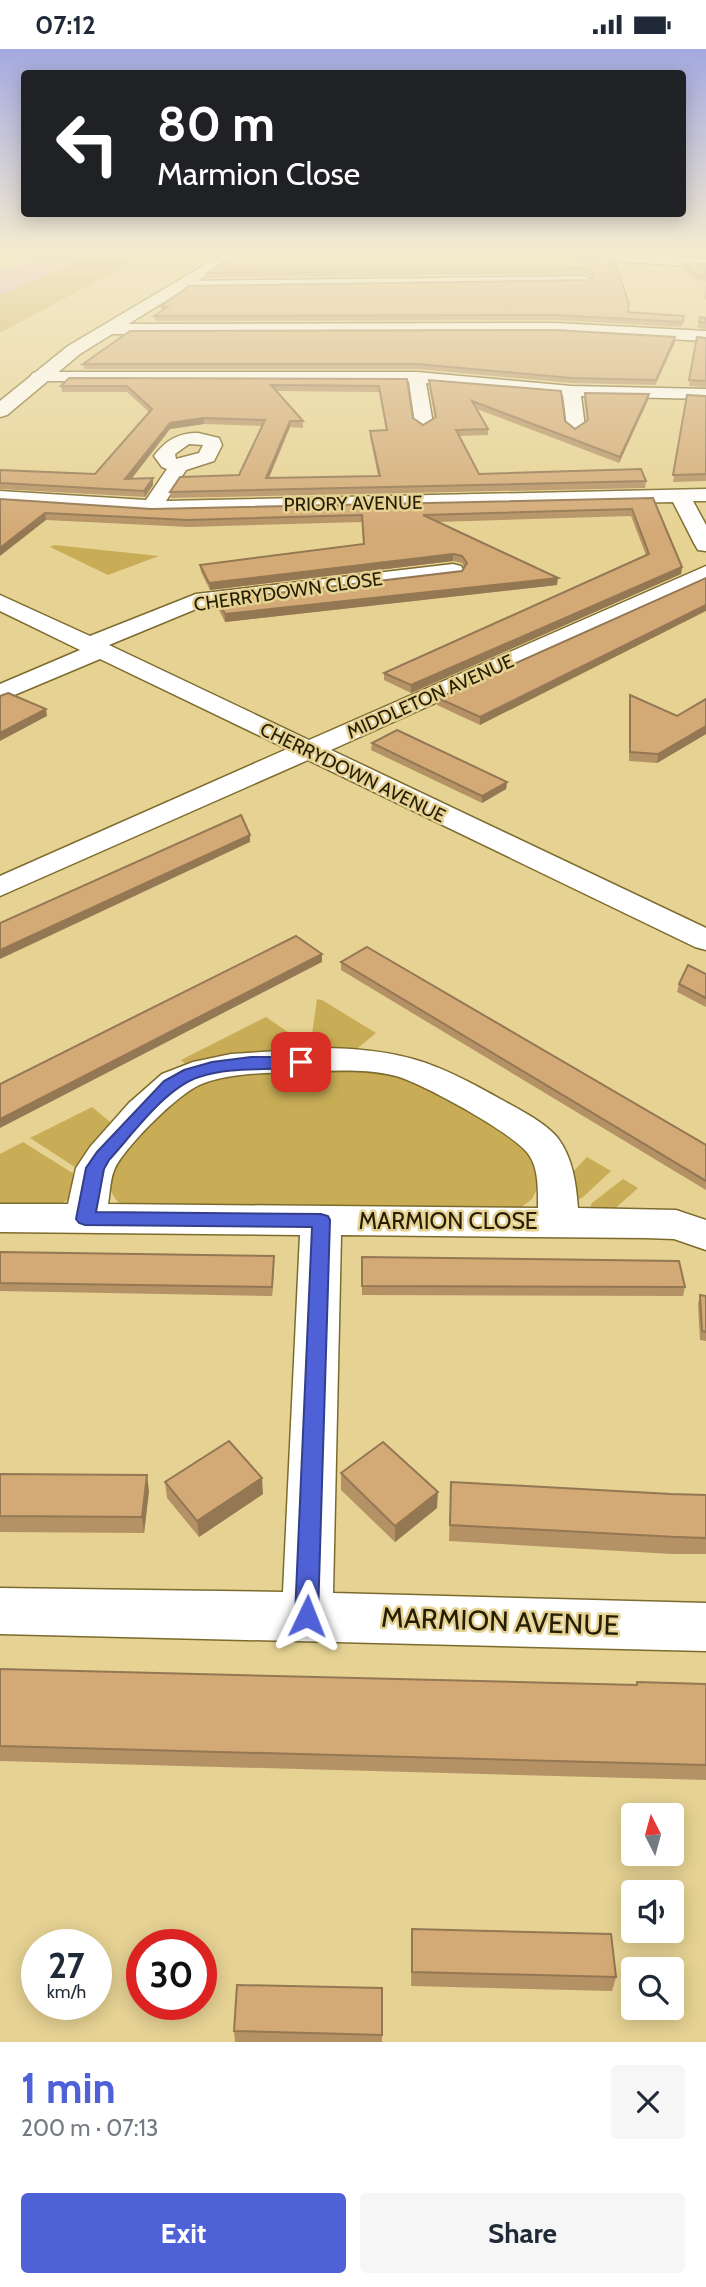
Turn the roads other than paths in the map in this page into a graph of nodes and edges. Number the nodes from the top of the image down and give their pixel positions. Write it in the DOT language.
graph roads {
  1 [pos="70,347"];
  2 [pos="71,347"];
  3 [pos="65,350"];
  4 [pos="39,377"];
  5 [pos="417,377"];
  6 [pos="0,390"];
  7 [pos="571,391"];
  8 [pos="706,394"];
  9 [pos="0,411"];
  10 [pos="424,424"];
  11 [pos="576,427"];
  12 [pos="179,466"];
  13 [pos="706,495"];
  14 [pos="680,496"];
  15 [pos="0,497"];
  16 [pos="152,507"];
  17 [pos="706,545"];
  18 [pos="453,571"];
  19 [pos="706,573"];
  20 [pos="0,601"];
  21 [pos="93,648"];
  22 [pos="0,693"];
  23 [pos="309,750"];
  24 [pos="0,887"];
  25 [pos="706,940"];
  26 [pos="0,1218"];
  27 [pos="85,1219"];
  28 [pos="321,1220"];
  29 [pos="559,1222"];
  30 [pos="706,1235"];
  31 [pos="0,1611"];
  32 [pos="307,1616"];
  33 [pos="706,1627"];
  1 -- 3 [label="main road"];
  2 -- 3 [label="main road"];
  3 -- 4 [label="main road"];
  3 -- 6 [label="main road"];
  4 -- 5 [label="street"];
  4 -- 9 [label="main road"];
  5 -- 7 [label="street"];
  5 -- 10 [label="street"];
  7 -- 8 [label="street"];
  7 -- 11 [label="street"];
  12 -- 16 [label="street"];
  13 -- 14 [label="street, PRIORY AVENUE"];
  14 -- 16 [label="street, PRIORY AVENUE"];
  14 -- 17 [label="street"];
  15 -- 16 [label="street, PRIORY AVENUE"];
  18 -- 21 [label="street, CHERRYDOWN CLOSE"];
  19 -- 23 [label="street, MIDDLETON AVENUE"];
  20 -- 21 [label="street, CHERRYDOWN AVENUE"];
  21 -- 22 [label="street, CHERRYDOWN CLOSE"];
  21 -- 23 [label="street, CHERRYDOWN AVENUE"];
  23 -- 24 [label="street, MIDDLETON AVENUE"];
  23 -- 25 [label="street, CHERRYDOWN AVENUE"];
  26 -- 27 [label="street, MARMION CLOSE"];
  27 -- 28 [label="street, MARMION CLOSE"];
  27 -- 29 [label="street, MARMION CLOSE"];
  28 -- 29 [label="street, MARMION CLOSE"];
  28 -- 32 [label="street"];
  29 -- 30 [label="street, MARMION CLOSE"];
  31 -- 32 [label="street, MARMION AVENUE"];
  32 -- 33 [label="street, MARMION AVENUE"];
}
